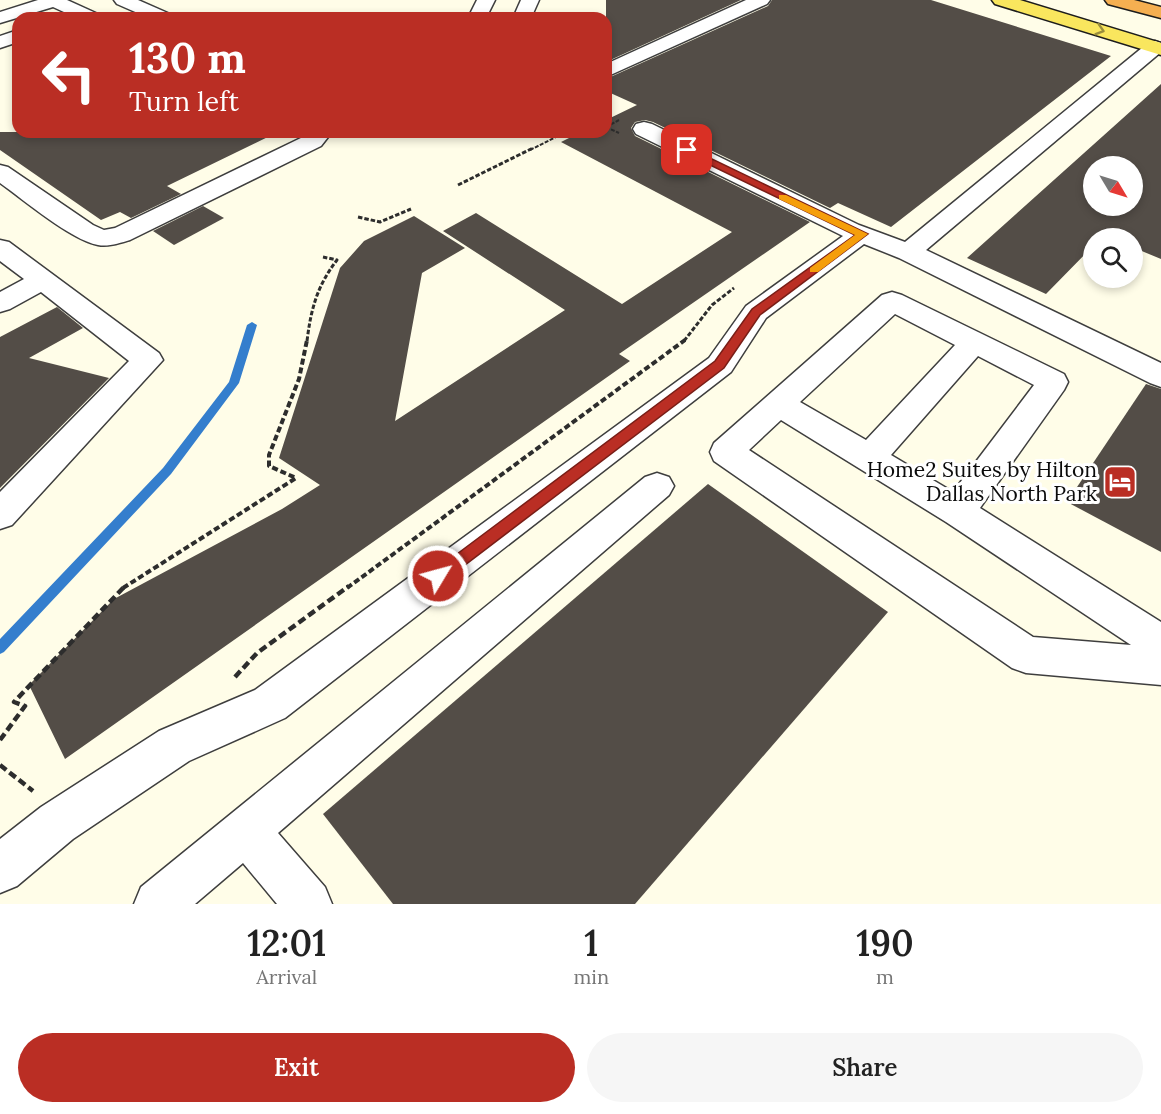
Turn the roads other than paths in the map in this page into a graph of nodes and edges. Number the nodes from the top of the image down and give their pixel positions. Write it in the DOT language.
graph roads {
  1 [pos="52,0"];
  2 [pos="123,0"];
  3 [pos="761,0"];
  4 [pos="1001,0"];
  5 [pos="1114,0"];
  6 [pos="17,12"];
  7 [pos="74,12"];
  8 [pos="150,12"];
  9 [pos="1161,13"];
  10 [pos="1158,48"];
  11 [pos="612,68"];
  12 [pos="666,118"];
  13 [pos="316,138"];
  14 [pos="0,172"];
  15 [pos="862,234"];
  16 [pos="0,248"];
  17 [pos="908,252"];
  18 [pos="43,280"];
  19 [pos="0,303"];
  20 [pos="974,342"];
  21 [pos="1161,376"];
  22 [pos="779,404"];
  23 [pos="869,458"];
  24 [pos="657,486"];
  25 [pos="958,512"];
  26 [pos="0,515"];
  27 [pos="1161,643"];
  28 [pos="1161,666"];
  29 [pos="246,831"];
  30 [pos="0,869"];
  31 [pos="158,904"];
  32 [pos="308,904"];
  1 -- 6 [label="lane"];
  1 -- 7 [label="lane"];
  2 -- 8 [label="lane"];
  3 -- 11 [label="lane"];
  4 -- 10 [label="main road, one-way"];
  5 -- 9 [label="highway"];
  10 -- 17 [label="lane"];
  12 -- 15 [label="lane"];
  13 -- 14 [label="lane"];
  15 -- 17 [label="lane"];
  15 -- 30 [label="lane"];
  16 -- 18 [label="lane"];
  17 -- 21 [label="lane"];
  18 -- 19 [label="lane"];
  18 -- 26 [label="lane"];
  20 -- 22 [label="lane"];
  20 -- 23 [label="lane"];
  20 -- 25 [label="lane"];
  22 -- 23 [label="lane"];
  22 -- 28 [label="lane"];
  23 -- 25 [label="lane"];
  24 -- 29 [label="lane"];
  25 -- 27 [label="lane"];
  29 -- 31 [label="lane"];
  29 -- 32 [label="lane"];
}
